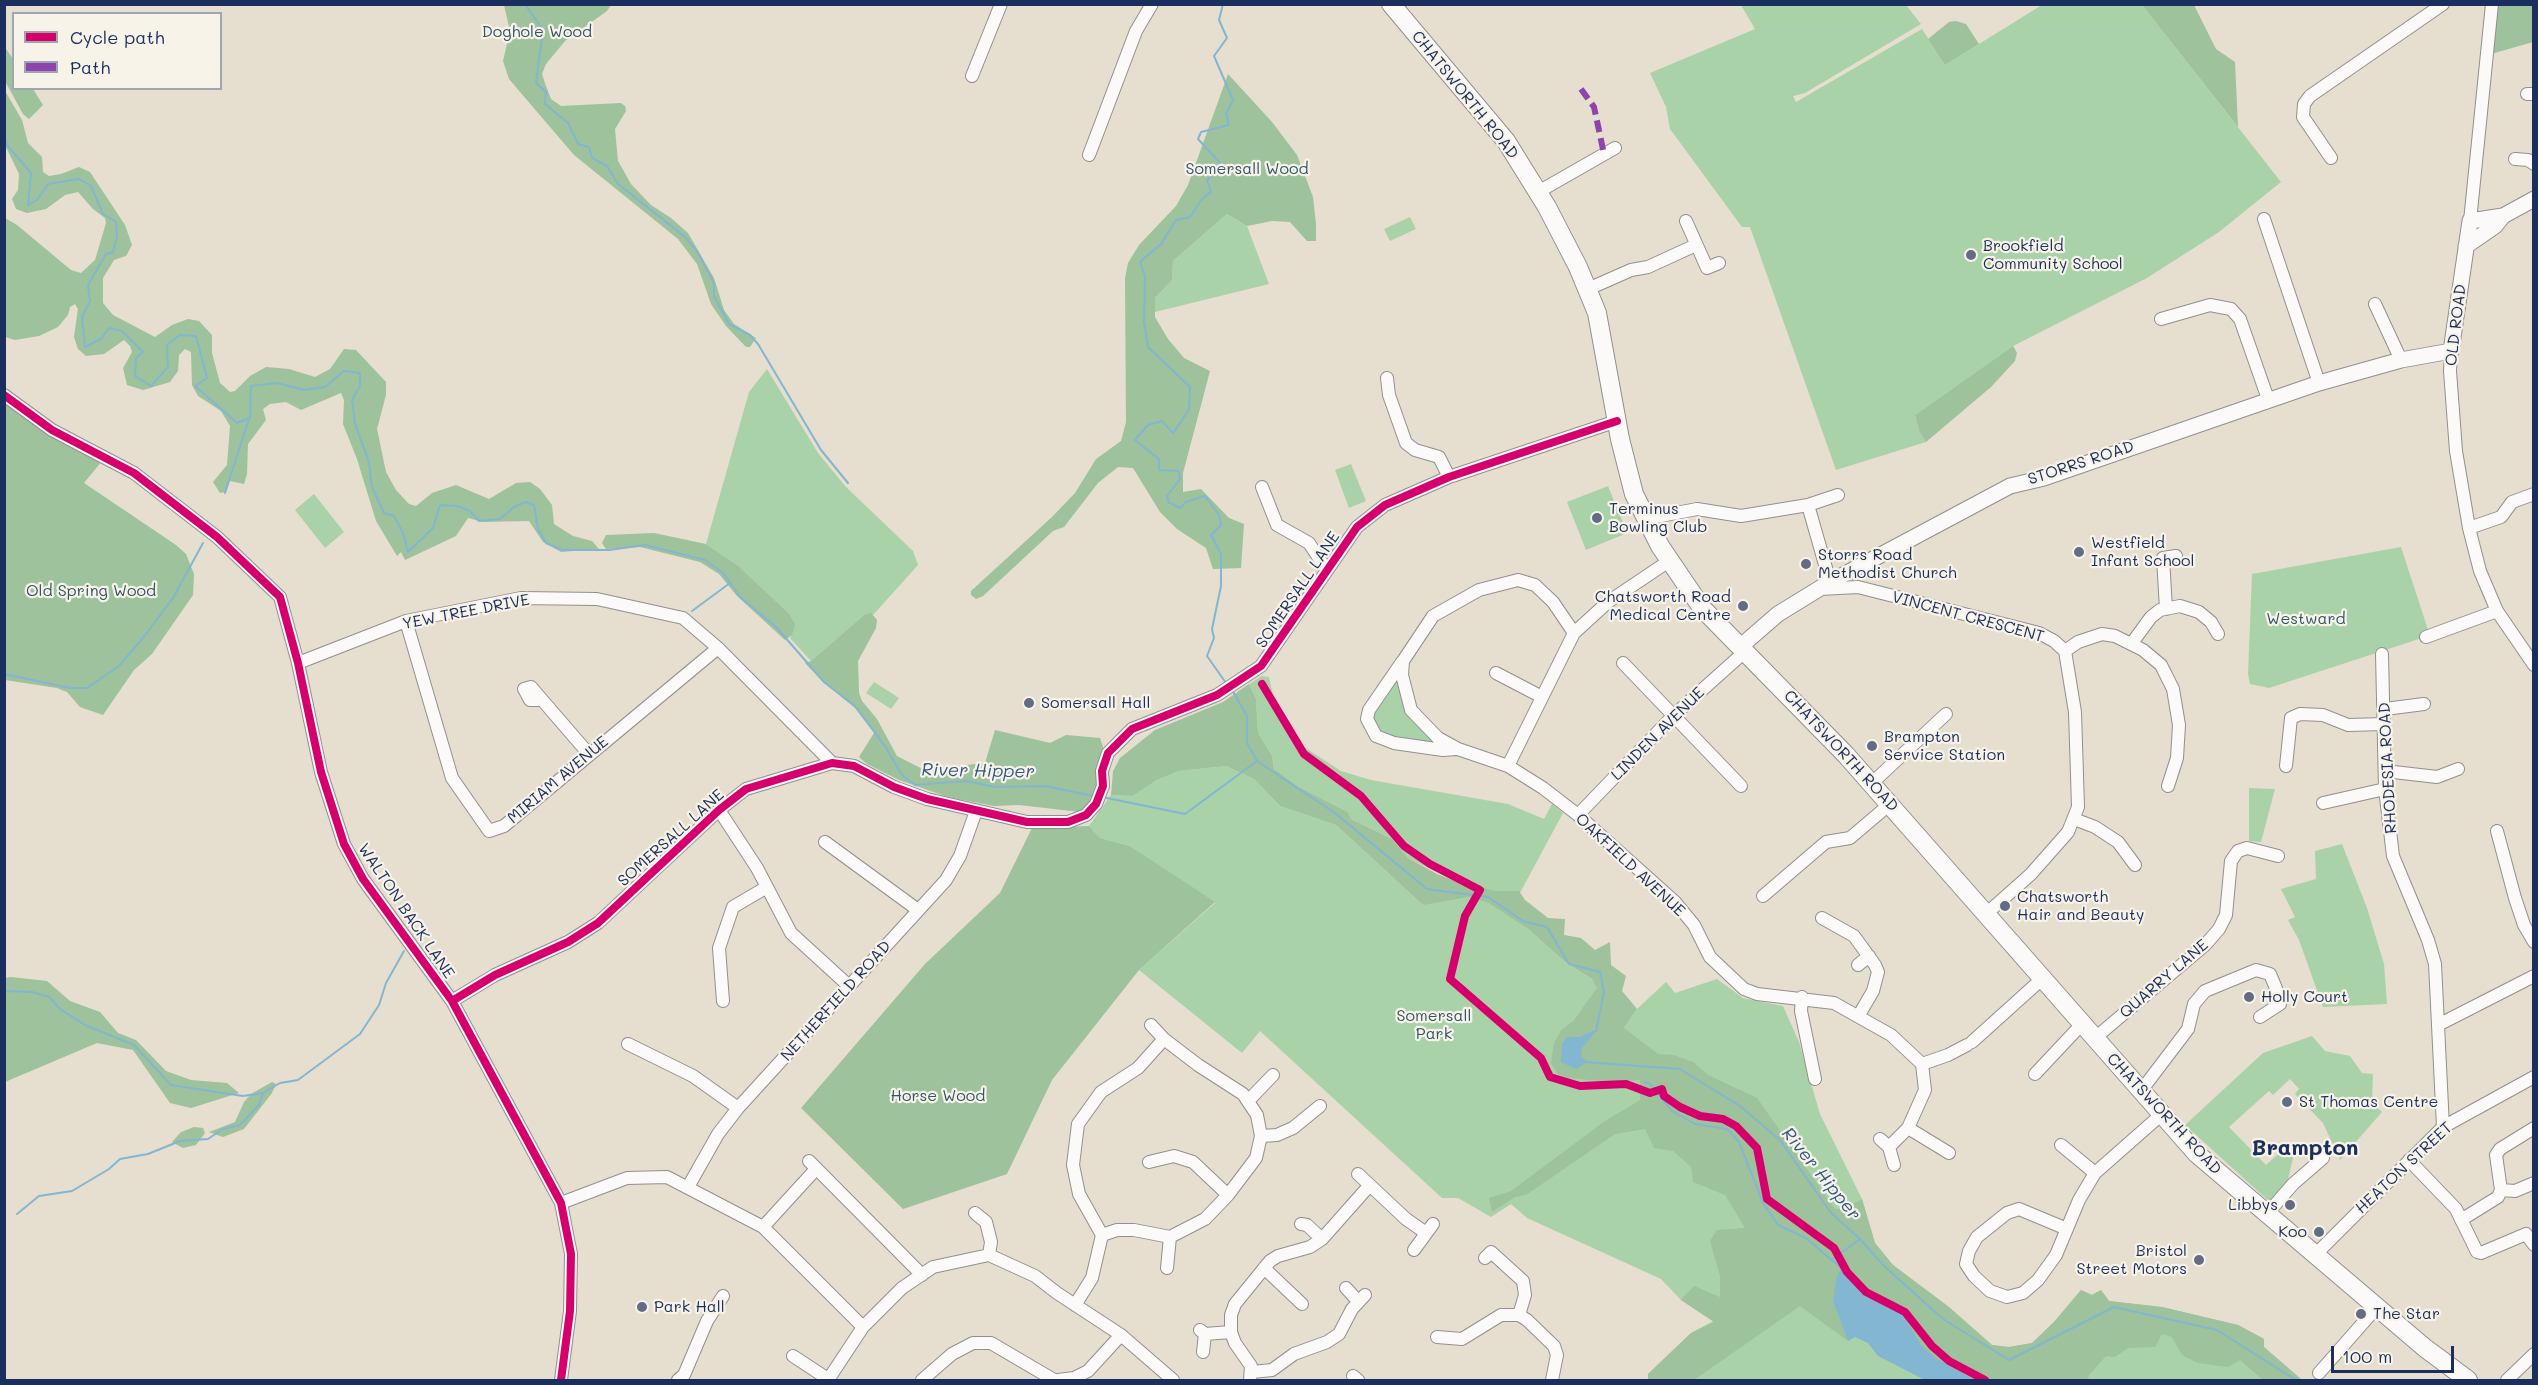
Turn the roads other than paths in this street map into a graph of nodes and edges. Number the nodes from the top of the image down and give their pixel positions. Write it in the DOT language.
graph roads {
  1 [pos="1001,4"];
  2 [pos="1152,4"];
  3 [pos="2443,4"];
  4 [pos="2492,4"];
  5 [pos="1398,7"];
  6 [pos="972,76"];
  7 [pos="1615,148"];
  8 [pos="1089,155"];
  9 [pos="2331,158"];
  10 [pos="2515,159"];
  11 [pos="2534,164"];
  12 [pos="1538,192"];
  13 [pos="2534,199"];
  14 [pos="2503,216"];
  15 [pos="2264,219"];
  16 [pos="2470,220"];
  17 [pos="1686,221"];
  18 [pos="1696,245"];
  19 [pos="2466,246"];
  20 [pos="1719,262"];
  21 [pos="1588,289"];
  22 [pos="2375,304"];
  23 [pos="2161,319"];
  24 [pos="2451,351"];
  25 [pos="2401,360"];
  26 [pos="1387,378"];
  27 [pos="2319,383"];
  28 [pos="4,395"];
  29 [pos="2268,399"];
  30 [pos="1617,421"];
  31 [pos="1449,477"];
  32 [pos="1262,487"];
  33 [pos="2534,494"];
  34 [pos="1838,495"];
  35 [pos="1808,506"];
  36 [pos="1645,519"];
  37 [pos="2469,528"];
  38 [pos="2176,556"];
  39 [pos="1669,561"];
  40 [pos="1326,569"];
  41 [pos="1825,586"];
  42 [pos="2166,609"];
  43 [pos="2498,611"];
  44 [pos="406,621"];
  45 [pos="1574,633"];
  46 [pos="2218,634"];
  47 [pos="2427,637"];
  48 [pos="2132,643"];
  49 [pos="718,648"];
  50 [pos="1741,651"];
  51 [pos="2064,651"];
  52 [pos="2382,654"];
  53 [pos="1403,661"];
  54 [pos="297,663"];
  55 [pos="1623,663"];
  56 [pos="2534,665"];
  57 [pos="1496,673"];
  58 [pos="1542,697"];
  59 [pos="541,700"];
  60 [pos="2424,704"];
  61 [pos="2385,709"];
  62 [pos="1946,714"];
  63 [pos="1673,716"];
  64 [pos="2384,724"];
  65 [pos="1458,749"];
  66 [pos="588,753"];
  67 [pos="832,762"];
  68 [pos="1508,766"];
  69 [pos="2286,766"];
  70 [pos="2458,769"];
  71 [pos="2385,771"];
  72 [pos="1872,783"];
  73 [pos="1741,786"];
  74 [pos="2168,786"];
  75 [pos="2385,789"];
  76 [pos="2323,803"];
  77 [pos="1890,804"];
  78 [pos="719,810"];
  79 [pos="975,811"];
  80 [pos="1578,815"];
  81 [pos="2073,819"];
  82 [pos="2497,831"];
  83 [pos="825,842"];
  84 [pos="2278,856"];
  85 [pos="2134,865"];
  86 [pos="767,887"];
  87 [pos="1763,896"];
  88 [pos="918,910"];
  89 [pos="1986,914"];
  90 [pos="1822,918"];
  91 [pos="2534,942"];
  92 [pos="1869,956"];
  93 [pos="1858,965"];
  94 [pos="2534,976"];
  95 [pos="2043,978"];
  96 [pos="849,986"];
  97 [pos="1802,998"];
  98 [pos="452,1001"];
  99 [pos="723,1002"];
  100 [pos="1859,1015"];
  101 [pos="2260,1017"];
  102 [pos="2082,1024"];
  103 [pos="1151,1025"];
  104 [pos="2438,1025"];
  105 [pos="2095,1038"];
  106 [pos="1164,1039"];
  107 [pos="628,1044"];
  108 [pos="1922,1064"];
  109 [pos="2035,1074"];
  110 [pos="1273,1075"];
  111 [pos="2534,1077"];
  112 [pos="1815,1079"];
  113 [pos="2141,1091"];
  114 [pos="1248,1101"];
  115 [pos="1320,1106"];
  116 [pos="738,1108"];
  117 [pos="2162,1114"];
  118 [pos="2443,1127"];
  119 [pos="1908,1128"];
  120 [pos="2534,1128"];
  121 [pos="1261,1136"];
  122 [pos="2061,1145"];
  123 [pos="1949,1153"];
  124 [pos="2323,1158"];
  125 [pos="2409,1160"];
  126 [pos="1149,1162"];
  127 [pos="1894,1166"];
  128 [pos="2095,1173"];
  129 [pos="1358,1174"];
  130 [pos="2534,1184"];
  131 [pos="1370,1186"];
  132 [pos="688,1187"];
  133 [pos="2501,1190"];
  134 [pos="1228,1195"];
  135 [pos="561,1203"];
  136 [pos="975,1213"];
  137 [pos="2267,1214"];
  138 [pos="2461,1220"];
  139 [pos="1301,1224"];
  140 [pos="763,1227"];
  141 [pos="2067,1229"];
  142 [pos="1102,1235"];
  143 [pos="1170,1237"];
  144 [pos="1322,1239"];
  145 [pos="2534,1245"];
  146 [pos="1414,1250"];
  147 [pos="989,1255"];
  148 [pos="2315,1255"];
  149 [pos="1485,1258"];
  150 [pos="1167,1268"];
  151 [pos="1263,1268"];
  152 [pos="922,1275"];
  153 [pos="1346,1288"];
  154 [pos="723,1296"];
  155 [pos="1298,1297"];
  156 [pos="1075,1305"];
  157 [pos="2377,1307"];
  158 [pos="1519,1315"];
  159 [pos="862,1327"];
  160 [pos="1231,1332"];
  161 [pos="1120,1335"];
  162 [pos="1437,1337"];
  163 [pos="1203,1352"];
  164 [pos="2534,1353"];
  165 [pos="793,1356"];
  166 [pos="2319,1372"];
  167 [pos="1251,1376"];
  168 [pos="561,1380"];
  169 [pos="678,1380"];
  170 [pos="828,1380"];
  171 [pos="922,1380"];
  172 [pos="1056,1380"];
  173 [pos="1173,1380"];
  174 [pos="1552,1380"];
  175 [pos="2468,1380"];
  176 [pos="2507,1380"];
  1 -- 6 [label="street"];
  2 -- 8 [label="street"];
  3 -- 9 [label="street"];
  4 -- 16 [label="street, OLD ROAD"];
  5 -- 12 [label="highway, CHATSWORTH ROAD"];
  7 -- 12 [label="street"];
  10 -- 11 [label="street"];
  12 -- 21 [label="highway, CHATSWORTH ROAD"];
  13 -- 14 [label="main road"];
  14 -- 16 [label="main road"];
  14 -- 19 [label="main road"];
  15 -- 27 [label="street"];
  16 -- 19 [label="main road, OLD ROAD"];
  17 -- 18 [label="street"];
  18 -- 20 [label="street"];
  18 -- 21 [label="street"];
  19 -- 24 [label="main road, OLD ROAD"];
  21 -- 30 [label="highway, CHATSWORTH ROAD"];
  22 -- 25 [label="street"];
  23 -- 29 [label="street"];
  24 -- 25 [label="main road, STORRS ROAD"];
  24 -- 37 [label="street, OLD ROAD"];
  25 -- 27 [label="main road, STORRS ROAD"];
  26 -- 31 [label="street"];
  27 -- 29 [label="main road, STORRS ROAD"];
  28 -- 54 [label="street, WALTON BACK LANE"];
  29 -- 41 [label="main road, STORRS ROAD"];
  30 -- 31 [label="street, SOMERSALL LANE"];
  30 -- 36 [label="highway, CHATSWORTH ROAD"];
  31 -- 40 [label="street, SOMERSALL LANE"];
  32 -- 40 [label="street"];
  33 -- 37 [label="street"];
  34 -- 35 [label="street"];
  35 -- 36 [label="street"];
  35 -- 41 [label="street"];
  36 -- 39 [label="highway, CHATSWORTH ROAD"];
  37 -- 43 [label="street, OLD ROAD"];
  38 -- 42 [label="street"];
  39 -- 45 [label="street"];
  39 -- 50 [label="highway, CHATSWORTH ROAD"];
  40 -- 79 [label="street, SOMERSALL LANE"];
  41 -- 50 [label="main road, STORRS ROAD"];
  41 -- 51 [label="street, VINCENT CRESCENT"];
  42 -- 46 [label="street"];
  42 -- 48 [label="street"];
  43 -- 47 [label="street"];
  43 -- 56 [label="street, OLD ROAD"];
  44 -- 49 [label="street, YEW TREE DRIVE"];
  44 -- 54 [label="street, YEW TREE DRIVE"];
  44 -- 66 [label="street, MIRIAM AVENUE"];
  45 -- 53 [label="street"];
  45 -- 58 [label="street"];
  48 -- 51 [label="street"];
  48 -- 74 [label="street"];
  49 -- 66 [label="street, MIRIAM AVENUE"];
  49 -- 67 [label="street, YEW TREE DRIVE"];
  50 -- 63 [label="street, LINDEN AVENUE"];
  50 -- 72 [label="highway, CHATSWORTH ROAD"];
  51 -- 81 [label="street, VINCENT CRESCENT"];
  52 -- 61 [label="street, RHODESIA ROAD"];
  53 -- 65 [label="street"];
  53 -- 65 [label="street"];
  54 -- 98 [label="street, WALTON BACK LANE"];
  55 -- 63 [label="street"];
  57 -- 58 [label="street"];
  58 -- 68 [label="street"];
  59 -- 66 [label="street"];
  60 -- 61 [label="street"];
  61 -- 64 [label="street, RHODESIA ROAD"];
  62 -- 72 [label="street"];
  63 -- 73 [label="street"];
  63 -- 80 [label="street, LINDEN AVENUE"];
  64 -- 69 [label="street"];
  64 -- 71 [label="street, RHODESIA ROAD"];
  65 -- 68 [label="street"];
  67 -- 78 [label="street, SOMERSALL LANE"];
  67 -- 79 [label="street, SOMERSALL LANE"];
  68 -- 80 [label="street, OAKFIELD AVENUE"];
  70 -- 71 [label="street"];
  71 -- 75 [label="street, RHODESIA ROAD"];
  72 -- 77 [label="highway, CHATSWORTH ROAD"];
  75 -- 76 [label="street"];
  75 -- 104 [label="street, RHODESIA ROAD"];
  77 -- 87 [label="street"];
  77 -- 89 [label="highway, CHATSWORTH ROAD"];
  78 -- 86 [label="street"];
  78 -- 98 [label="street, SOMERSALL LANE"];
  79 -- 88 [label="street, NETHERFIELD ROAD"];
  80 -- 97 [label="street, OAKFIELD AVENUE"];
  81 -- 85 [label="street"];
  81 -- 89 [label="street, VINCENT CRESCENT"];
  82 -- 91 [label="street"];
  83 -- 88 [label="street"];
  84 -- 105 [label="street, QUARRY LANE"];
  86 -- 96 [label="street"];
  86 -- 99 [label="street"];
  88 -- 96 [label="street, NETHERFIELD ROAD"];
  89 -- 95 [label="highway, CHATSWORTH ROAD"];
  90 -- 92 [label="street"];
  92 -- 93 [label="street"];
  92 -- 100 [label="street"];
  94 -- 104 [label="street"];
  95 -- 102 [label="highway, CHATSWORTH ROAD"];
  95 -- 108 [label="street"];
  96 -- 116 [label="street, NETHERFIELD ROAD"];
  97 -- 100 [label="street, OAKFIELD AVENUE"];
  97 -- 112 [label="street"];
  98 -- 135 [label="street, WALTON BACK LANE"];
  100 -- 108 [label="street, OAKFIELD AVENUE"];
  101 -- 113 [label="street"];
  102 -- 105 [label="highway, CHATSWORTH ROAD"];
  102 -- 109 [label="street"];
  103 -- 106 [label="street"];
  104 -- 118 [label="street, RHODESIA ROAD"];
  105 -- 113 [label="highway, CHATSWORTH ROAD"];
  106 -- 114 [label="street"];
  106 -- 142 [label="street"];
  107 -- 116 [label="street"];
  108 -- 119 [label="street"];
  110 -- 114 [label="street"];
  111 -- 118 [label="street, HEATON STREET"];
  113 -- 117 [label="highway, CHATSWORTH ROAD"];
  114 -- 121 [label="street"];
  115 -- 121 [label="street"];
  116 -- 132 [label="street, NETHERFIELD ROAD"];
  117 -- 128 [label="street"];
  117 -- 137 [label="highway, CHATSWORTH ROAD"];
  118 -- 125 [label="street, HEATON STREET"];
  119 -- 123 [label="street"];
  119 -- 127 [label="street"];
  120 -- 133 [label="street"];
  121 -- 134 [label="street"];
  122 -- 128 [label="street"];
  124 -- 137 [label="street"];
  125 -- 138 [label="street"];
  125 -- 148 [label="street, HEATON STREET"];
  126 -- 134 [label="street"];
  128 -- 141 [label="street"];
  129 -- 131 [label="street"];
  130 -- 133 [label="street"];
  131 -- 144 [label="street"];
  131 -- 146 [label="street"];
  132 -- 135 [label="street"];
  132 -- 140 [label="street"];
  133 -- 138 [label="street"];
  134 -- 143 [label="street"];
  135 -- 168 [label="street, WALTON BACK LANE"];
  136 -- 147 [label="street"];
  137 -- 148 [label="highway, CHATSWORTH ROAD"];
  138 -- 145 [label="street"];
  139 -- 144 [label="street"];
  140 -- 152 [label="street"];
  140 -- 159 [label="street"];
  141 -- 141 [label="street"];
  142 -- 143 [label="street"];
  142 -- 156 [label="street"];
  143 -- 150 [label="street"];
  144 -- 151 [label="street"];
  147 -- 152 [label="street"];
  147 -- 156 [label="street"];
  148 -- 157 [label="highway, CHATSWORTH ROAD"];
  149 -- 158 [label="street"];
  151 -- 155 [label="street"];
  151 -- 160 [label="street"];
  152 -- 159 [label="street"];
  153 -- 167 [label="street"];
  154 -- 169 [label="street"];
  156 -- 161 [label="street"];
  157 -- 166 [label="street"];
  157 -- 175 [label="highway, CHATSWORTH ROAD"];
  158 -- 162 [label="street"];
  158 -- 174 [label="street"];
  159 -- 170 [label="street"];
  160 -- 163 [label="street"];
  160 -- 167 [label="street"];
  161 -- 172 [label="street"];
  161 -- 173 [label="street"];
  164 -- 176 [label="street"];
  165 -- 170 [label="street"];
  171 -- 172 [label="street"];
}
